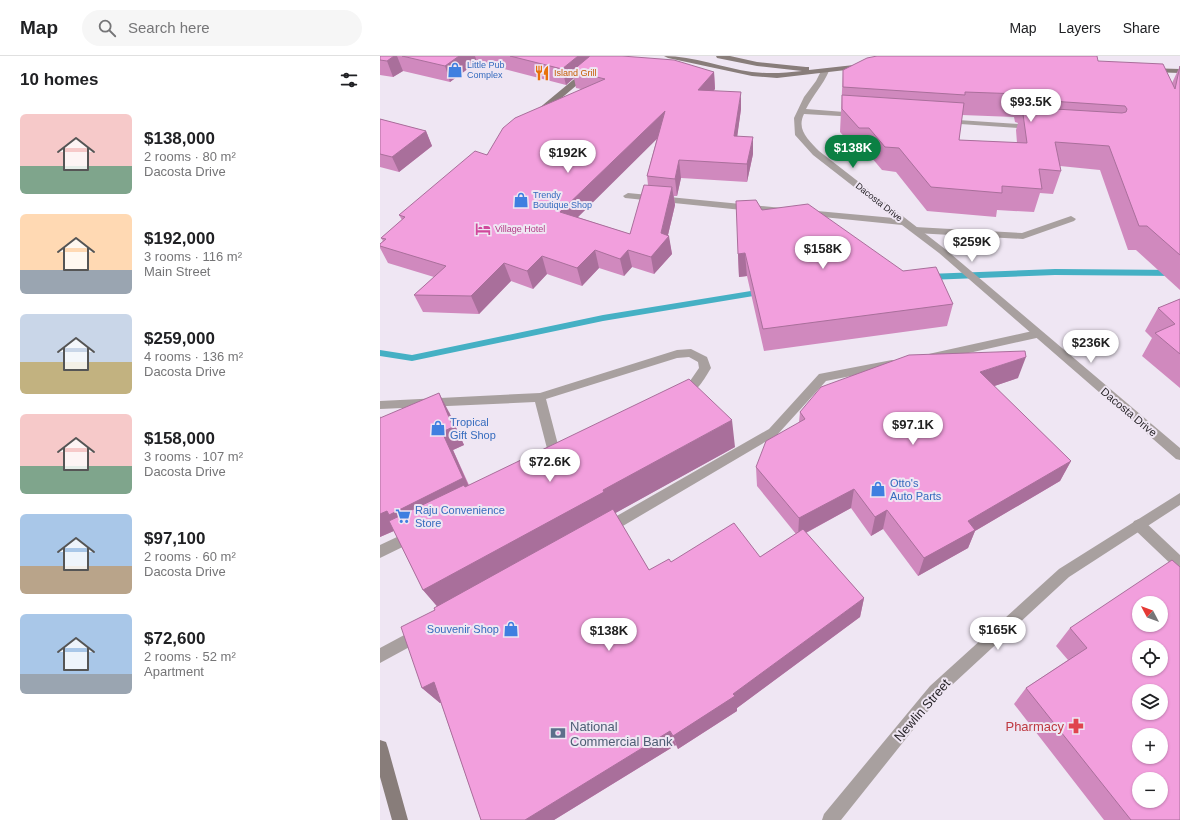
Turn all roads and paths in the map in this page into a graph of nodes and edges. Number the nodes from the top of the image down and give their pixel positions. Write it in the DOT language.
graph roads {
  1 [pos="607,56"];
  2 [pos="668,56"];
  3 [pos="720,56"];
  4 [pos="730,57"];
  5 [pos="871,65"];
  6 [pos="1141,69"];
  7 [pos="825,71"];
  8 [pos="1180,71"];
  9 [pos="801,110"];
  10 [pos="863,115"];
  11 [pos="536,116"];
  12 [pos="934,120"];
  13 [pos="1043,128"];
  14 [pos="628,196"];
  15 [pos="1072,219"];
  16 [pos="905,222"];
  17 [pos="915,230"];
  18 [pos="1037,334"];
  19 [pos="921,359"];
  20 [pos="906,362"];
  21 [pos="540,397"];
  22 [pos="674,400"];
  23 [pos="380,405"];
  24 [pos="570,455"];
  25 [pos="1180,455"];
  26 [pos="1180,498"];
  27 [pos="1138,525"];
  28 [pos="427,529"];
  29 [pos="595,535"];
  30 [pos="380,552"];
  31 [pos="1180,564"];
  32 [pos="428,629"];
  33 [pos="380,656"];
  34 [pos="380,748"];
  35 [pos="400,820"];
  36 [pos="830,820"];
  1 -- 11 [label="street"];
  2 -- 7 [label="street"];
  3 -- 4 [label="street"];
  4 -- 7 [label="street"];
  5 -- 7 [label="street"];
  6 -- 8 [label="street"];
  7 -- 9 [label="street, Dacosta Drive"];
  9 -- 10 [label="street"];
  9 -- 16 [label="street, Dacosta Drive"];
  12 -- 13 [label="street"];
  14 -- 16 [label="street"];
  15 -- 17 [label="street"];
  16 -- 17 [label="street, Dacosta Drive"];
  17 -- 18 [label="street, Dacosta Drive"];
  18 -- 19 [label="street"];
  18 -- 25 [label="street, Dacosta Drive"];
  20 -- 29 [label="street"];
  21 -- 22 [label="street"];
  21 -- 23 [label="street"];
  21 -- 24 [label="street"];
  26 -- 27 [label="street, Newlin Street"];
  27 -- 31 [label="street"];
  27 -- 36 [label="street, Newlin Street"];
  28 -- 30 [label="street"];
  32 -- 33 [label="street"];
  34 -- 35 [label="street"];
}
